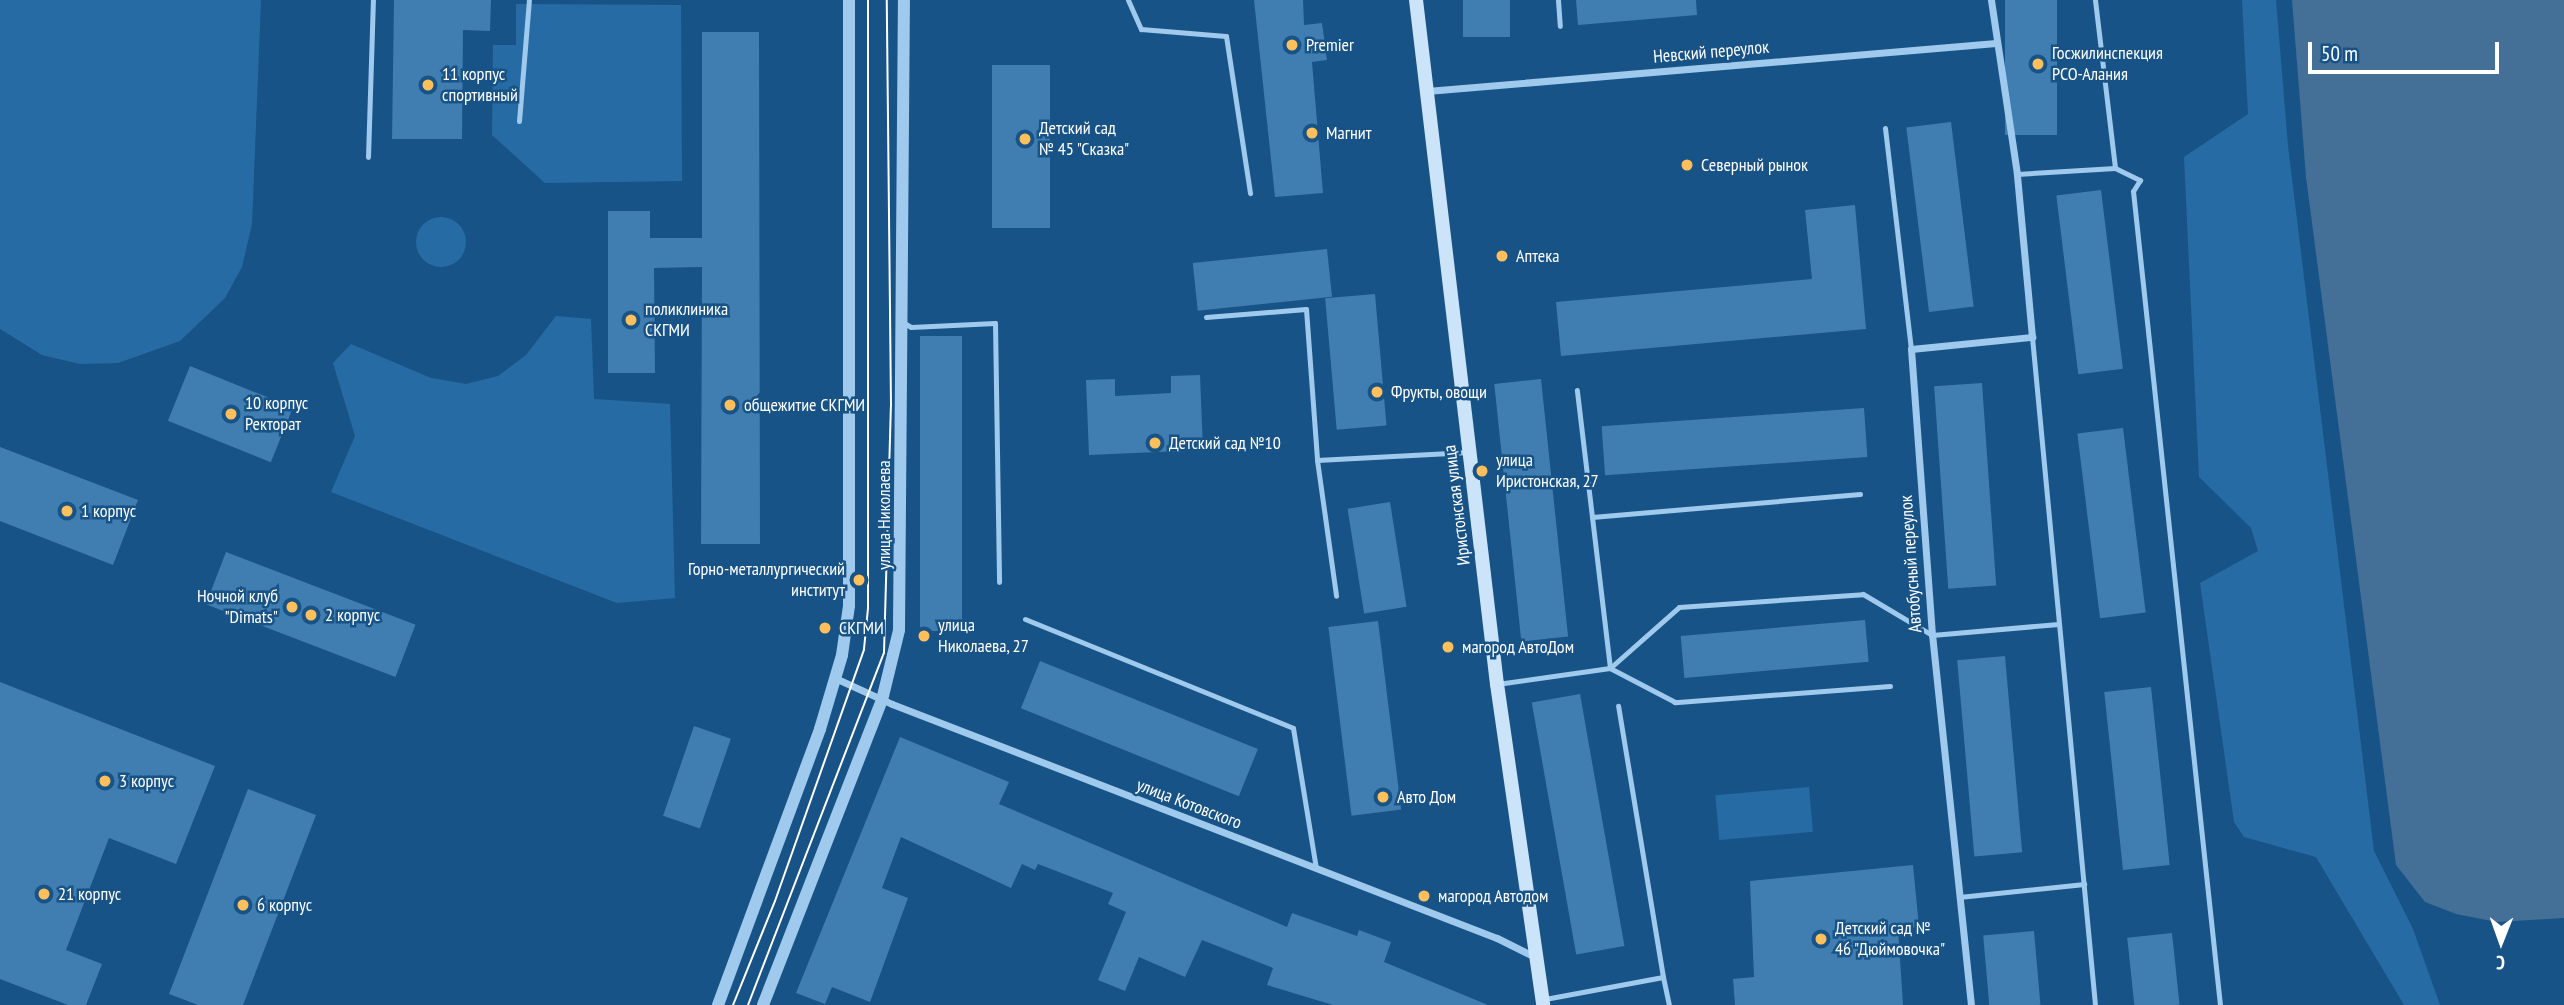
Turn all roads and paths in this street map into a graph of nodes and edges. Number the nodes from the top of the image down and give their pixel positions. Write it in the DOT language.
graph roads {
  1 [pos="373,0"];
  2 [pos="529,0"];
  3 [pos="849,0"];
  4 [pos="904,0"];
  5 [pos="1128,0"];
  6 [pos="1416,0"];
  7 [pos="1558,0"];
  8 [pos="1991,0"];
  9 [pos="2095,0"];
  10 [pos="1560,26"];
  11 [pos="1996,43"];
  12 [pos="1427,92"];
  13 [pos="519,121"];
  14 [pos="1885,128"];
  15 [pos="368,157"];
  16 [pos="2115,168"];
  17 [pos="2017,174"];
  18 [pos="1250,193"];
  19 [pos="1206,317"];
  20 [pos="903,323"];
  21 [pos="2032,337"];
  22 [pos="1912,349"];
  23 [pos="1577,390"];
  24 [pos="1470,452"];
  25 [pos="1317,460"];
  26 [pos="1860,494"];
  27 [pos="1592,517"];
  28 [pos="999,582"];
  29 [pos="1336,596"];
  30 [pos="1025,619"];
  31 [pos="2059,624"];
  32 [pos="1932,635"];
  33 [pos="1610,668"];
  34 [pos="835,678"];
  35 [pos="1497,684"];
  36 [pos="1890,686"];
  37 [pos="882,700"];
  38 [pos="1618,706"];
  39 [pos="1317,871"];
  40 [pos="2084,884"];
  41 [pos="1959,897"];
  42 [pos="1533,956"];
  43 [pos="1663,976"];
  44 [pos="1542,1002"];
  45 [pos="718,1005"];
  46 [pos="763,1005"];
  47 [pos="1669,1005"];
  48 [pos="1971,1005"];
  49 [pos="2095,1005"];
  50 [pos="2220,1005"];
  1 -- 15 [label="lane"];
  2 -- 13 [label="lane"];
  3 -- 34 [label="street, улица Николаева"];
  4 -- 20 [label="street, улица Николаева"];
  5 -- 18 [label="lane"];
  6 -- 12 [label="main road, Иристонская улица"];
  7 -- 10 [label="lane"];
  8 -- 11 [label="street"];
  9 -- 16 [label="lane"];
  11 -- 12 [label="street, Невский переулок"];
  11 -- 17 [label="street"];
  12 -- 24 [label="main road, Иристонская улица"];
  14 -- 22 [label="lane"];
  16 -- 17 [label="lane"];
  16 -- 50 [label="lane"];
  17 -- 21 [label="street"];
  19 -- 25 [label="lane"];
  20 -- 28 [label="lane"];
  20 -- 37 [label="street, улица Николаева"];
  21 -- 22 [label="street"];
  21 -- 31 [label="lane"];
  22 -- 32 [label="street, Автобусный переулок"];
  23 -- 27 [label="lane"];
  24 -- 25 [label="lane"];
  24 -- 35 [label="main road, Иристонская улица"];
  25 -- 29 [label="lane"];
  26 -- 27 [label="lane"];
  27 -- 33 [label="lane"];
  30 -- 39 [label="lane"];
  31 -- 32 [label="lane"];
  31 -- 40 [label="lane"];
  32 -- 33 [label="lane"];
  32 -- 41 [label="street, Автобусный переулок"];
  33 -- 35 [label="lane"];
  33 -- 36 [label="lane"];
  34 -- 37 [label="street, улица Котовского"];
  34 -- 45 [label="street, улица Николаева"];
  35 -- 42 [label="main road, Иристонская улица"];
  37 -- 39 [label="street, улица Котовского"];
  37 -- 46 [label="street, улица Николаева"];
  38 -- 43 [label="lane"];
  39 -- 42 [label="street, улица Котовского"];
  40 -- 41 [label="lane"];
  40 -- 49 [label="lane"];
  41 -- 48 [label="street, Автобусный переулок"];
  42 -- 44 [label="main road, Иристонская улица"];
  43 -- 44 [label="lane"];
  43 -- 47 [label="lane"];
}
